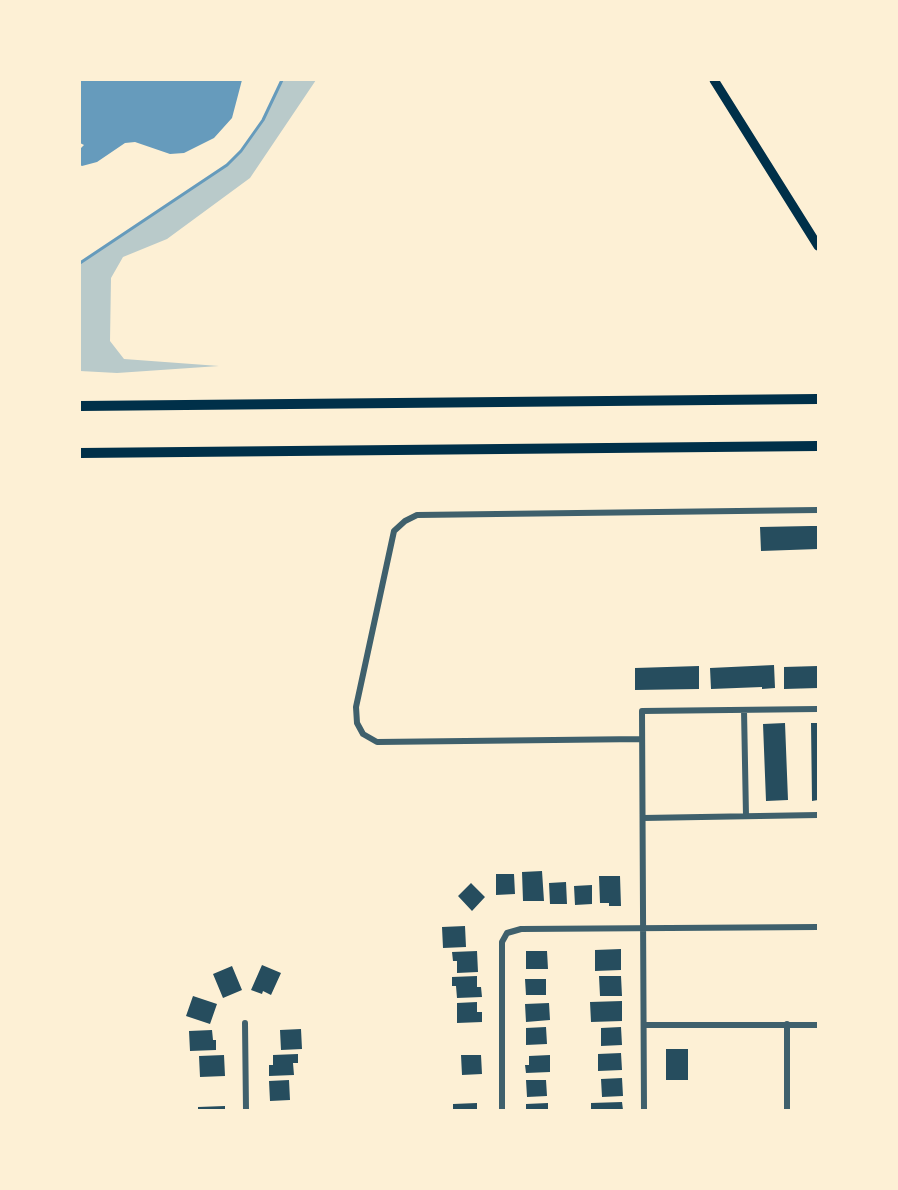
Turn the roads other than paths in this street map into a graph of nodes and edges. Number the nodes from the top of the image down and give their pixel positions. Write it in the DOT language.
graph roads {
  1 [pos="714,80"];
  2 [pos="819,246"];
  3 [pos="819,399"];
  4 [pos="80,406"];
  5 [pos="819,446"];
  6 [pos="80,453"];
  7 [pos="819,510"];
  8 [pos="819,709"];
  9 [pos="744,710"];
  10 [pos="642,739"];
  11 [pos="819,815"];
  12 [pos="746,816"];
  13 [pos="643,818"];
  14 [pos="819,927"];
  15 [pos="643,929"];
  16 [pos="245,1023"];
  17 [pos="787,1024"];
  18 [pos="819,1024"];
  19 [pos="644,1025"];
  20 [pos="246,1110"];
  21 [pos="502,1110"];
  22 [pos="644,1110"];
  23 [pos="787,1110"];
  1 -- 2 [label="main road"];
  3 -- 4 [label="highway"];
  5 -- 6 [label="highway"];
  7 -- 10 [label="street"];
  8 -- 9 [label="street"];
  9 -- 10 [label="street"];
  9 -- 12 [label="street"];
  10 -- 13 [label="street"];
  11 -- 12 [label="street"];
  12 -- 13 [label="street"];
  13 -- 15 [label="street"];
  14 -- 15 [label="street"];
  15 -- 19 [label="street"];
  15 -- 21 [label="street"];
  16 -- 20 [label="street"];
  17 -- 18 [label="street"];
  17 -- 19 [label="street"];
  17 -- 23 [label="street"];
  19 -- 22 [label="street"];
}
